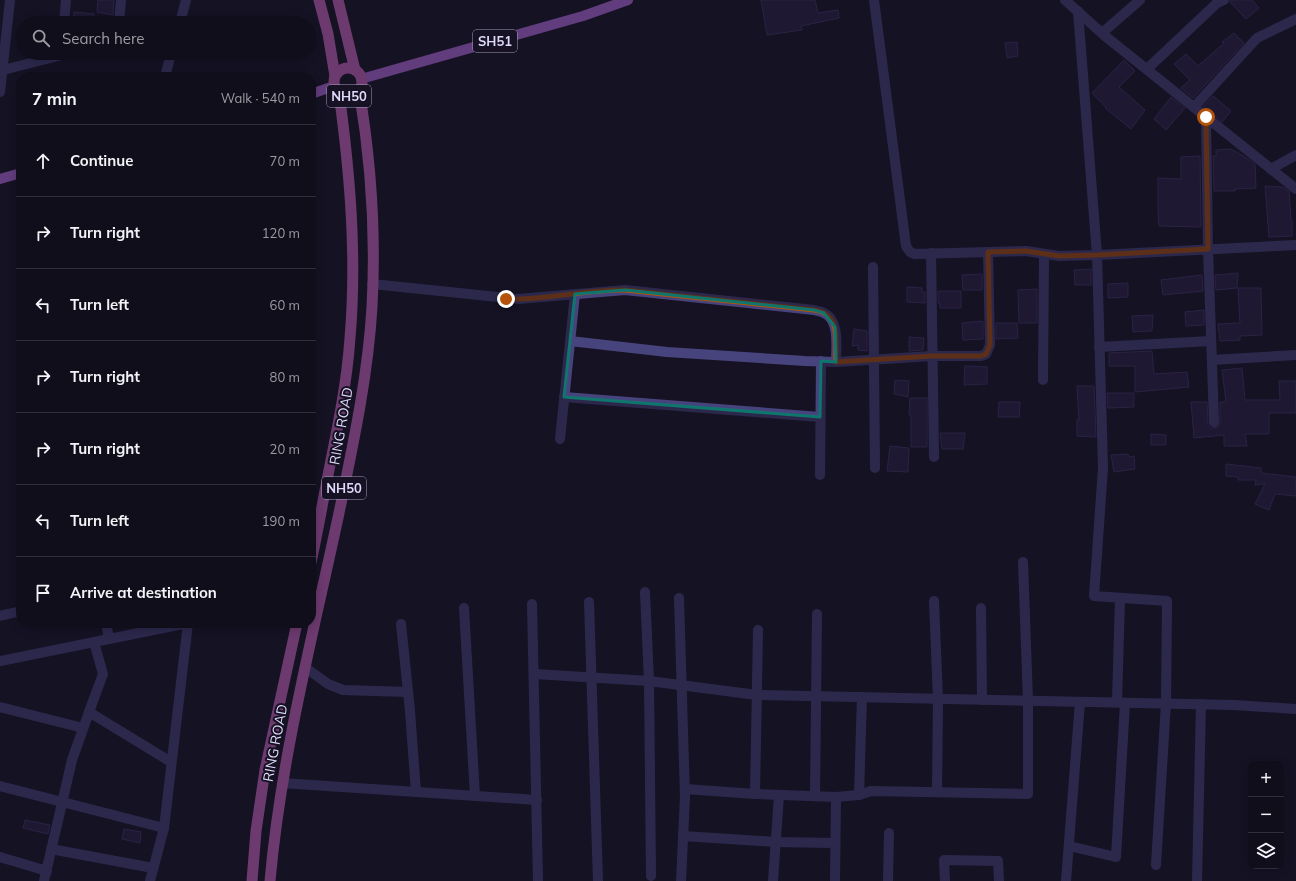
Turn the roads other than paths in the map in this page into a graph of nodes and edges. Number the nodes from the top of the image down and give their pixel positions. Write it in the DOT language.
graph roads {
  1 [pos="10,0"];
  2 [pos="66,0"];
  3 [pos="121,0"];
  4 [pos="186,0"];
  5 [pos="319,0"];
  6 [pos="338,0"];
  7 [pos="628,0"];
  8 [pos="874,0"];
  9 [pos="1065,0"];
  10 [pos="1140,0"];
  11 [pos="1224,0"];
  12 [pos="1078,11"];
  13 [pos="65,16"];
  14 [pos="120,16"];
  15 [pos="182,16"];
  16 [pos="1296,19"];
  17 [pos="1102,33"];
  18 [pos="41,60"];
  19 [pos="169,60"];
  20 [pos="1147,69"];
  21 [pos="3,70"];
  22 [pos="165,72"];
  23 [pos="358,74"];
  24 [pos="336,85"];
  25 [pos="359,90"];
  26 [pos="0,92"];
  27 [pos="316,92"];
  28 [pos="1194,107"];
  29 [pos="1206,117"];
  30 [pos="1296,155"];
  31 [pos="1271,169"];
  32 [pos="16,174"];
  33 [pos="0,179"];
  34 [pos="1296,189"];
  35 [pos="1296,245"];
  36 [pos="1208,249"];
  37 [pos="988,252"];
  38 [pos="931,253"];
  39 [pos="1044,254"];
  40 [pos="1097,255"];
  41 [pos="873,268"];
  42 [pos="372,284"];
  43 [pos="575,294"];
  44 [pos="570,341"];
  45 [pos="1211,341"];
  46 [pos="1100,347"];
  47 [pos="1296,355"];
  48 [pos="932,356"];
  49 [pos="875,359"];
  50 [pos="1212,360"];
  51 [pos="821,361"];
  52 [pos="836,362"];
  53 [pos="1043,380"];
  54 [pos="564,397"];
  55 [pos="820,417"];
  56 [pos="1214,422"];
  57 [pos="560,439"];
  58 [pos="934,457"];
  59 [pos="875,468"];
  60 [pos="820,475"];
  61 [pos="316,536"];
  62 [pos="1023,562"];
  63 [pos="646,592"];
  64 [pos="679,598"];
  65 [pos="1120,598"];
  66 [pos="934,601"];
  67 [pos="589,602"];
  68 [pos="532,604"];
  69 [pos="464,608"];
  70 [pos="981,608"];
  71 [pos="16,612"];
  72 [pos="816,614"];
  73 [pos="0,616"];
  74 [pos="316,621"];
  75 [pos="401,624"];
  76 [pos="107,628"];
  77 [pos="163,628"];
  78 [pos="187,628"];
  79 [pos="296,628"];
  80 [pos="314,628"];
  81 [pos="758,630"];
  82 [pos="109,639"];
  83 [pos="94,642"];
  84 [pos="0,661"];
  85 [pos="306,668"];
  86 [pos="535,674"];
  87 [pos="591,678"];
  88 [pos="649,681"];
  89 [pos="682,686"];
  90 [pos="408,692"];
  91 [pos="757,695"];
  92 [pos="816,696"];
  93 [pos="862,697"];
  94 [pos="938,699"];
  95 [pos="982,700"];
  96 [pos="1028,701"];
  97 [pos="1080,702"];
  98 [pos="1121,702"];
  99 [pos="1166,704"];
  100 [pos="1200,704"];
  101 [pos="0,707"];
  102 [pos="1296,708"];
  103 [pos="89,712"];
  104 [pos="84,728"];
  105 [pos="171,762"];
  106 [pos="282,783"];
  107 [pos="0,786"];
  108 [pos="685,790"];
  109 [pos="416,792"];
  110 [pos="937,792"];
  111 [pos="755,794"];
  112 [pos="779,795"];
  113 [pos="474,796"];
  114 [pos="815,796"];
  115 [pos="860,796"];
  116 [pos="836,797"];
  117 [pos="536,800"];
  118 [pos="62,802"];
  119 [pos="164,828"];
  120 [pos="889,833"];
  121 [pos="683,836"];
  122 [pos="776,842"];
  123 [pos="835,843"];
  124 [pos="1069,846"];
  125 [pos="51,849"];
  126 [pos="0,857"];
  127 [pos="1156,865"];
  128 [pos="153,868"];
  129 [pos="47,870"];
  130 [pos="651,876"];
  131 [pos="44,881"];
  132 [pos="150,881"];
  133 [pos="252,881"];
  134 [pos="270,881"];
  135 [pos="538,881"];
  136 [pos="598,881"];
  137 [pos="681,881"];
  138 [pos="773,881"];
  139 [pos="835,881"];
  140 [pos="888,881"];
  141 [pos="945,881"];
  142 [pos="999,881"];
  143 [pos="1066,881"];
  144 [pos="1197,881"];
  1 -- 21 [label="street"];
  2 -- 13 [label="street"];
  3 -- 14 [label="street"];
  4 -- 15 [label="street"];
  5 -- 24 [label="highway, RING ROAD / NH50"];
  6 -- 23 [label="highway, NH50"];
  7 -- 23 [label="main road, SH51"];
  8 -- 38 [label="street"];
  9 -- 12 [label="street"];
  10 -- 17 [label="street"];
  11 -- 20 [label="street"];
  12 -- 17 [label="street"];
  12 -- 40 [label="street"];
  16 -- 28 [label="street"];
  17 -- 20 [label="street"];
  18 -- 21 [label="street"];
  19 -- 22 [label="street"];
  20 -- 28 [label="street"];
  21 -- 26 [label="street"];
  23 -- 24 [label="highway, NH50"];
  23 -- 25 [label="highway, NH50"];
  24 -- 25 [label="highway, NH50"];
  24 -- 27 [label="main road"];
  24 -- 61 [label="highway, RING ROAD / NH50"];
  25 -- 42 [label="highway, RING ROAD / NH50"];
  28 -- 29 [label="street"];
  29 -- 31 [label="street"];
  29 -- 36 [label="street"];
  30 -- 31 [label="street"];
  31 -- 34 [label="street"];
  32 -- 33 [label="main road"];
  35 -- 36 [label="street"];
  36 -- 40 [label="street"];
  36 -- 45 [label="street"];
  37 -- 38 [label="street"];
  37 -- 39 [label="street"];
  37 -- 48 [label="street"];
  38 -- 48 [label="street"];
  39 -- 40 [label="street"];
  39 -- 53 [label="street"];
  40 -- 46 [label="street"];
  41 -- 49 [label="street"];
  42 -- 43 [label="street"];
  42 -- 74 [label="highway, RING ROAD / NH50"];
  43 -- 44 [label="street"];
  43 -- 52 [label="street"];
  44 -- 51 [label="street"];
  44 -- 54 [label="street"];
  45 -- 46 [label="street"];
  45 -- 50 [label="street"];
  46 -- 65 [label="street"];
  47 -- 50 [label="street"];
  48 -- 49 [label="street"];
  48 -- 58 [label="street"];
  49 -- 52 [label="street"];
  49 -- 59 [label="street"];
  50 -- 56 [label="street"];
  51 -- 52 [label="street"];
  51 -- 55 [label="street"];
  54 -- 55 [label="street"];
  54 -- 57 [label="street"];
  55 -- 60 [label="street"];
  62 -- 96 [label="street"];
  63 -- 88 [label="street"];
  64 -- 89 [label="street"];
  65 -- 98 [label="street"];
  65 -- 99 [label="street"];
  66 -- 94 [label="street"];
  67 -- 87 [label="street"];
  68 -- 86 [label="street"];
  69 -- 113 [label="street"];
  70 -- 95 [label="street"];
  71 -- 73 [label="street"];
  72 -- 92 [label="street"];
  75 -- 90 [label="street"];
  76 -- 82 [label="street"];
  77 -- 82 [label="street"];
  78 -- 105 [label="street"];
  79 -- 133 [label="highway, RING ROAD"];
  80 -- 85 [label="highway, RING ROAD / NH50"];
  81 -- 91 [label="street"];
  82 -- 83 [label="street"];
  83 -- 84 [label="street"];
  83 -- 103 [label="street"];
  85 -- 90 [label="street"];
  85 -- 106 [label="highway, RING ROAD / NH50"];
  86 -- 87 [label="street"];
  86 -- 117 [label="street"];
  87 -- 88 [label="street"];
  87 -- 136 [label="street"];
  88 -- 89 [label="street"];
  88 -- 130 [label="street"];
  89 -- 91 [label="street"];
  89 -- 108 [label="street"];
  90 -- 109 [label="street"];
  91 -- 92 [label="street"];
  91 -- 111 [label="street"];
  92 -- 93 [label="street"];
  92 -- 114 [label="street"];
  93 -- 94 [label="street"];
  93 -- 115 [label="street"];
  94 -- 95 [label="street"];
  94 -- 110 [label="street"];
  95 -- 96 [label="street"];
  96 -- 97 [label="street"];
  96 -- 110 [label="street"];
  97 -- 98 [label="street"];
  97 -- 124 [label="street"];
  98 -- 99 [label="street"];
  98 -- 124 [label="street"];
  99 -- 100 [label="street"];
  99 -- 127 [label="street"];
  100 -- 102 [label="street"];
  100 -- 144 [label="street"];
  101 -- 104 [label="street"];
  103 -- 104 [label="street"];
  103 -- 105 [label="street"];
  104 -- 118 [label="street"];
  105 -- 119 [label="street"];
  106 -- 109 [label="street"];
  106 -- 134 [label="highway, RING ROAD / NH50"];
  107 -- 118 [label="street"];
  108 -- 111 [label="street"];
  108 -- 121 [label="street"];
  109 -- 113 [label="street"];
  110 -- 115 [label="street"];
  111 -- 112 [label="street"];
  112 -- 114 [label="street"];
  112 -- 122 [label="street"];
  113 -- 117 [label="street"];
  114 -- 116 [label="street"];
  115 -- 116 [label="street"];
  116 -- 123 [label="street"];
  117 -- 135 [label="street"];
  118 -- 119 [label="street"];
  118 -- 125 [label="street"];
  119 -- 128 [label="street"];
  120 -- 140 [label="street"];
  121 -- 122 [label="street"];
  121 -- 137 [label="street"];
  122 -- 123 [label="street"];
  122 -- 138 [label="street"];
  123 -- 139 [label="street"];
  124 -- 143 [label="street"];
  125 -- 128 [label="street"];
  125 -- 129 [label="street"];
  126 -- 129 [label="street"];
  128 -- 132 [label="street"];
  129 -- 131 [label="street"];
  141 -- 142 [label="street"];
}
